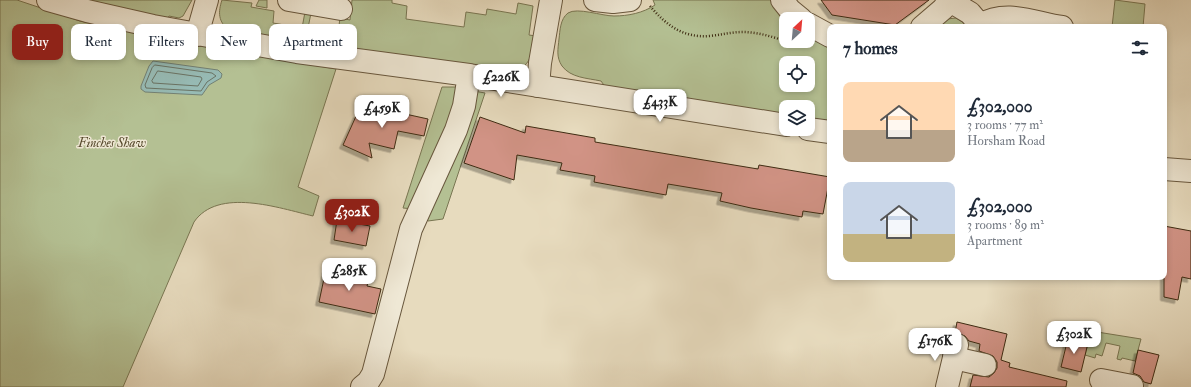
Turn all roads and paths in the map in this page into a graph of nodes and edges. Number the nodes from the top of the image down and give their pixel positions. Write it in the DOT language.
graph roads {
  1 [pos="48,0"];
  2 [pos="207,0"];
  3 [pos="289,0"];
  4 [pos="551,0"];
  5 [pos="595,0"];
  6 [pos="782,0"];
  7 [pos="950,0"];
  8 [pos="639,2"];
  9 [pos="341,9"];
  10 [pos="792,12"];
  11 [pos="147,24"];
  12 [pos="925,24"];
  13 [pos="979,24"];
  14 [pos="984,24"];
  15 [pos="1047,24"];
  16 [pos="815,28"];
  17 [pos="198,32"];
  18 [pos="827,34"];
  19 [pos="198,35"];
  20 [pos="779,40"];
  21 [pos="469,75"];
  22 [pos="538,86"];
  23 [pos="779,124"];
  24 [pos="815,130"];
  25 [pos="827,132"];
  26 [pos="1167,169"];
  27 [pos="1191,171"];
  28 [pos="985,365"];
  29 [pos="1101,380"];
  30 [pos="1132,386"];
  31 [pos="362,387"];
  32 [pos="947,387"];
  1 -- 11 [label="street"];
  2 -- 17 [label="street"];
  3 -- 9 [label="street"];
  4 -- 22 [label="street"];
  5 -- 8 [label="street"];
  6 -- 10 [label="street"];
  7 -- 12 [label="street"];
  7 -- 13 [label="street"];
  8 -- 20 [label="path"];
  14 -- 15 [label="street"];
  16 -- 18 [label="street"];
  19 -- 21 [label="street"];
  21 -- 22 [label="street"];
  21 -- 31 [label="street"];
  22 -- 23 [label="street"];
  24 -- 25 [label="street"];
  26 -- 27 [label="street"];
  28 -- 32 [label="street"];
  29 -- 30 [label="street"];
}
